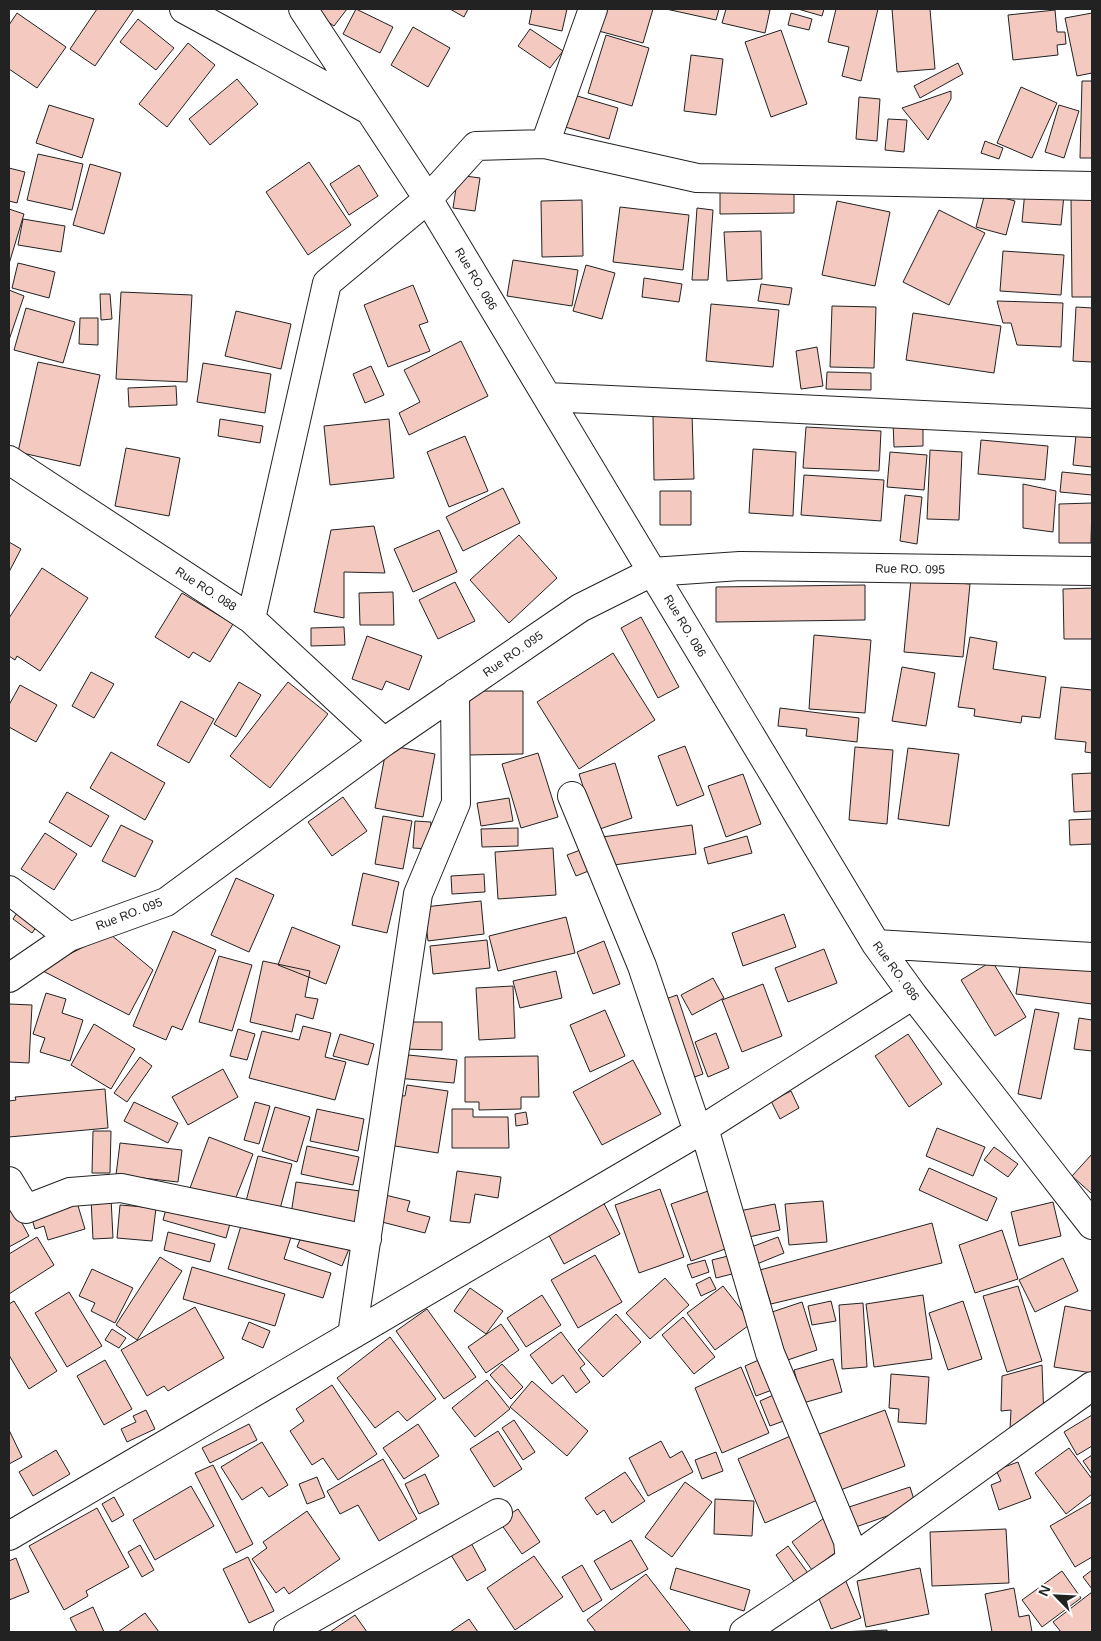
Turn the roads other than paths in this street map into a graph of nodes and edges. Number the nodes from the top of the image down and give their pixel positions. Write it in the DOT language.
graph roads {
  1 [pos="184,9"];
  2 [pos="593,9"];
  3 [pos="305,10"];
  4 [pos="371,111"];
  5 [pos="545,144"];
  6 [pos="1092,186"];
  7 [pos="428,199"];
  8 [pos="547,396"];
  9 [pos="1092,423"];
  10 [pos="9,460"];
  11 [pos="1092,571"];
  12 [pos="652,572"];
  13 [pos="251,619"];
  14 [pos="455,694"];
  15 [pos="384,742"];
  16 [pos="572,796"];
  17 [pos="9,890"];
  18 [pos="69,937"];
  19 [pos="876,944"];
  20 [pos="1092,957"];
  21 [pos="9,978"];
  22 [pos="913,995"];
  23 [pos="701,1130"];
  24 [pos="9,1181"];
  25 [pos="1092,1225"];
  26 [pos="367,1239"];
  27 [pos="352,1335"];
  28 [pos="1092,1386"];
  29 [pos="498,1513"];
  30 [pos="9,1536"];
  31 [pos="850,1561"];
  32 [pos="288,1632"];
  33 [pos="744,1632"];
  1 -- 4 [label="street"];
  2 -- 5 [label="street"];
  3 -- 4 [label="street, Rue RO. 086"];
  4 -- 7 [label="street, Rue RO. 086"];
  5 -- 6 [label="street"];
  5 -- 7 [label="street"];
  7 -- 8 [label="street, Rue RO. 086"];
  7 -- 13 [label="street"];
  8 -- 9 [label="street"];
  8 -- 12 [label="street, Rue RO. 086"];
  10 -- 13 [label="street, Rue RO. 088"];
  11 -- 12 [label="street, Rue RO. 095"];
  12 -- 14 [label="street, Rue RO. 095"];
  12 -- 19 [label="street, Rue RO. 086"];
  13 -- 15 [label="street, Rue RO. 088"];
  14 -- 15 [label="street, Rue RO. 095"];
  14 -- 26 [label="street"];
  15 -- 18 [label="street, Rue RO. 095"];
  16 -- 23 [label="street"];
  17 -- 18 [label="street"];
  18 -- 21 [label="street, Rue RO. 095"];
  19 -- 20 [label="street"];
  19 -- 22 [label="street, Rue RO. 086"];
  22 -- 23 [label="street"];
  22 -- 25 [label="street, Rue RO. 086"];
  23 -- 27 [label="street"];
  23 -- 31 [label="street"];
  24 -- 26 [label="street"];
  26 -- 27 [label="street"];
  27 -- 30 [label="street"];
  28 -- 31 [label="street"];
  29 -- 32 [label="street"];
  31 -- 33 [label="street"];
}
